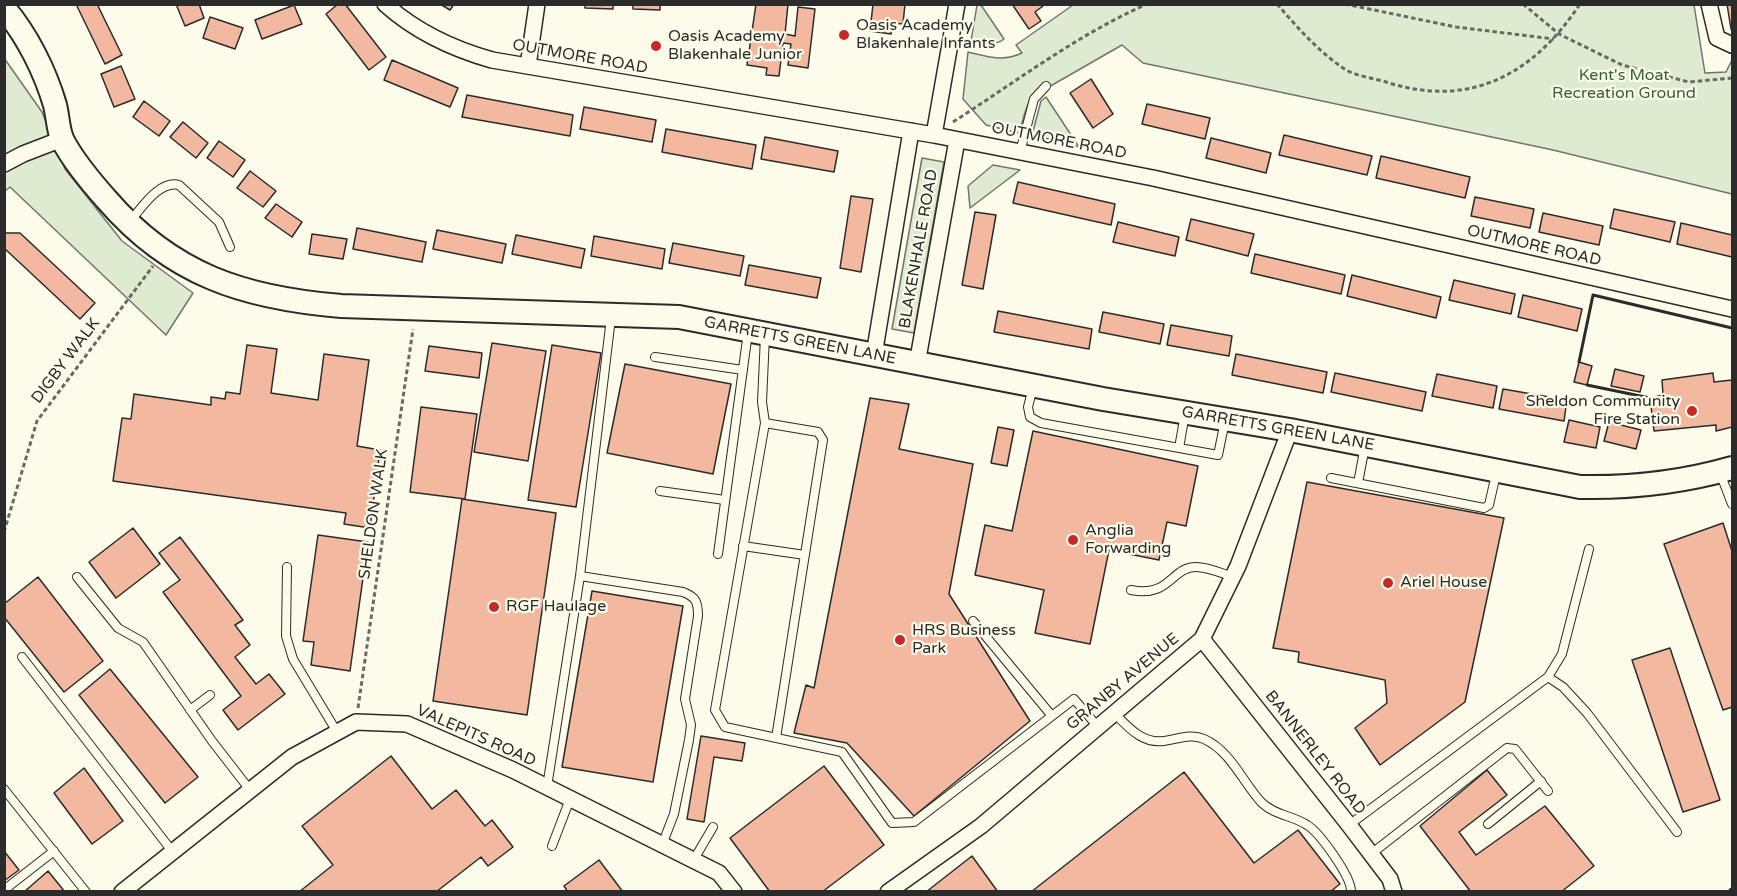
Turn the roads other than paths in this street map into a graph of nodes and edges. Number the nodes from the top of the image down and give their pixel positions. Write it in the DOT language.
graph roads {
  1 [pos="385,4"];
  2 [pos="537,4"];
  3 [pos="957,4"];
  4 [pos="1709,4"];
  5 [pos="4,8"];
  6 [pos="1732,45"];
  7 [pos="528,66"];
  8 [pos="1046,86"];
  9 [pos="911,131"];
  10 [pos="934,135"];
  11 [pos="62,139"];
  12 [pos="957,140"];
  13 [pos="1020,152"];
  14 [pos="4,164"];
  15 [pos="128,223"];
  16 [pos="230,247"];
  17 [pos="1732,309"];
  18 [pos="611,316"];
  19 [pos="757,333"];
  20 [pos="874,355"];
  21 [pos="655,357"];
  22 [pos="917,364"];
  23 [pos="743,370"];
  24 [pos="1033,386"];
  25 [pos="1185,412"];
  26 [pos="1226,419"];
  27 [pos="765,423"];
  28 [pos="1290,430"];
  29 [pos="1365,445"];
  30 [pos="1179,448"];
  31 [pos="1726,470"];
  32 [pos="1496,471"];
  33 [pos="1331,478"];
  34 [pos="1358,483"];
  35 [pos="660,491"];
  36 [pos="725,500"];
  37 [pos="1732,504"];
  38 [pos="743,546"];
  39 [pos="1589,549"];
  40 [pos="718,554"];
  41 [pos="805,555"];
  42 [pos="287,567"];
  43 [pos="580,576"];
  44 [pos="77,577"];
  45 [pos="1233,577"];
  46 [pos="1131,590"];
  47 [pos="973,621"];
  48 [pos="1202,639"];
  49 [pos="22,657"];
  50 [pos="1548,677"];
  51 [pos="210,695"];
  52 [pos="190,710"];
  53 [pos="1114,713"];
  54 [pos="1052,716"];
  55 [pos="1098,728"];
  56 [pos="337,732"];
  57 [pos="776,738"];
  58 [pos="1541,781"];
  59 [pos="547,788"];
  60 [pos="4,789"];
  61 [pos="250,790"];
  62 [pos="1548,791"];
  63 [pos="570,799"];
  64 [pos="1488,824"];
  65 [pos="1349,825"];
  66 [pos="713,827"];
  67 [pos="1677,832"];
  68 [pos="662,845"];
  69 [pos="552,846"];
  70 [pos="54,851"];
  71 [pos="172,851"];
  72 [pos="1371,854"];
  73 [pos="693,861"];
  74 [pos="4,890"];
  75 [pos="86,891"];
  76 [pos="122,891"];
  77 [pos="734,891"];
  78 [pos="888,891"];
  79 [pos="1351,891"];
  80 [pos="1394,891"];
  1 -- 7 [label="street, OUTMORE ROAD"];
  2 -- 7 [label="street"];
  3 -- 10 [label="street"];
  4 -- 6 [label="street"];
  5 -- 11 [label="street, GARRETTS GREEN LANE"];
  7 -- 9 [label="street, OUTMORE ROAD"];
  8 -- 13 [label="lane"];
  9 -- 10 [label="street, OUTMORE ROAD"];
  9 -- 20 [label="street, BLAKENHALE ROAD"];
  10 -- 12 [label="street, OUTMORE ROAD"];
  11 -- 14 [label="street"];
  11 -- 15 [label="street, GARRETTS GREEN LANE"];
  12 -- 13 [label="street, OUTMORE ROAD"];
  12 -- 22 [label="street, BLAKENHALE ROAD"];
  13 -- 17 [label="street, OUTMORE ROAD"];
  15 -- 16 [label="lane"];
  15 -- 18 [label="street, GARRETTS GREEN LANE"];
  18 -- 19 [label="street, GARRETTS GREEN LANE"];
  18 -- 43 [label="lane"];
  19 -- 20 [label="street, GARRETTS GREEN LANE"];
  19 -- 23 [label="lane"];
  19 -- 27 [label="lane"];
  20 -- 22 [label="street, GARRETTS GREEN LANE"];
  21 -- 23 [label="lane"];
  22 -- 24 [label="street, GARRETTS GREEN LANE"];
  23 -- 36 [label="lane"];
  24 -- 25 [label="street, GARRETTS GREEN LANE"];
  24 -- 30 [label="lane"];
  25 -- 26 [label="street, GARRETTS GREEN LANE"];
  25 -- 30 [label="lane"];
  26 -- 28 [label="street, GARRETTS GREEN LANE"];
  26 -- 30 [label="lane"];
  27 -- 38 [label="lane"];
  27 -- 41 [label="lane"];
  28 -- 29 [label="street, GARRETTS GREEN LANE"];
  28 -- 45 [label="street, GRANBY AVENUE"];
  29 -- 32 [label="street, GARRETTS GREEN LANE"];
  29 -- 34 [label="lane"];
  31 -- 32 [label="street, GARRETTS GREEN LANE"];
  31 -- 37 [label="lane"];
  32 -- 34 [label="lane"];
  33 -- 34 [label="lane"];
  35 -- 36 [label="lane"];
  36 -- 40 [label="lane"];
  38 -- 41 [label="lane"];
  38 -- 57 [label="lane"];
  39 -- 50 [label="lane"];
  41 -- 57 [label="lane"];
  42 -- 56 [label="lane"];
  43 -- 59 [label="lane"];
  43 -- 68 [label="lane"];
  44 -- 52 [label="lane"];
  45 -- 46 [label="lane"];
  45 -- 48 [label="street, GRANBY AVENUE"];
  47 -- 54 [label="lane"];
  48 -- 53 [label="street, GRANBY AVENUE"];
  48 -- 65 [label="street, BANNERLEY ROAD"];
  49 -- 71 [label="lane"];
  50 -- 65 [label="lane"];
  50 -- 67 [label="lane"];
  51 -- 52 [label="lane"];
  52 -- 61 [label="lane"];
  53 -- 55 [label="street, GRANBY AVENUE"];
  53 -- 79 [label="lane"];
  54 -- 55 [label="lane"];
  54 -- 57 [label="lane"];
  55 -- 78 [label="street, GRANBY AVENUE"];
  56 -- 59 [label="street, VALEPITS ROAD"];
  56 -- 61 [label="street"];
  58 -- 62 [label="lane"];
  58 -- 64 [label="lane"];
  58 -- 72 [label="lane"];
  59 -- 63 [label="street, VALEPITS ROAD"];
  60 -- 70 [label="lane"];
  61 -- 71 [label="street"];
  63 -- 68 [label="street, VALEPITS ROAD"];
  63 -- 69 [label="lane"];
  65 -- 72 [label="street, BANNERLEY ROAD"];
  66 -- 73 [label="lane"];
  68 -- 73 [label="street, VALEPITS ROAD"];
  70 -- 74 [label="lane"];
  70 -- 75 [label="lane"];
  71 -- 76 [label="street"];
  72 -- 80 [label="street, BANNERLEY ROAD"];
  73 -- 77 [label="street, VALEPITS ROAD"];
}
